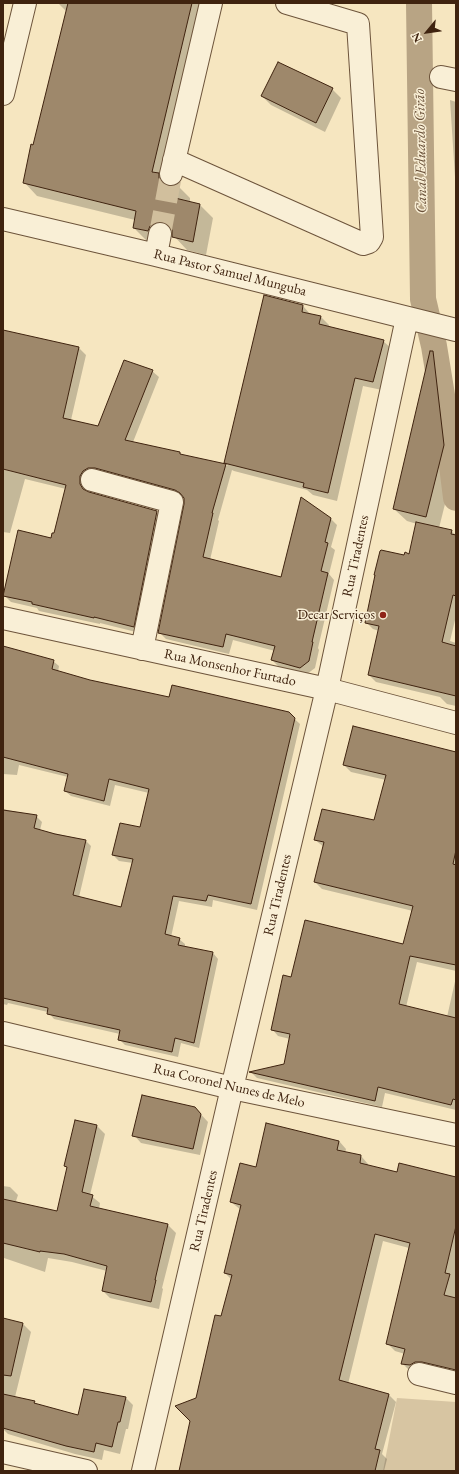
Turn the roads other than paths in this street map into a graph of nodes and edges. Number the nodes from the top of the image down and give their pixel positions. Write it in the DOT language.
graph roads {
  1 [pos="25,3"];
  2 [pos="211,3"];
  3 [pos="287,3"];
  4 [pos="3,94"];
  5 [pos="3,218"];
  6 [pos="413,320"];
  7 [pos="455,330"];
  8 [pos="92,480"];
  9 [pos="3,618"];
  10 [pos="142,649"];
  11 [pos="327,689"];
  12 [pos="456,723"];
  13 [pos="3,1033"];
  14 [pos="232,1088"];
  15 [pos="456,1135"];
  16 [pos="419,1374"];
  17 [pos="456,1383"];
  18 [pos="3,1452"];
  19 [pos="86,1471"];
  20 [pos="144,1471"];
  1 -- 4 [label="street"];
  2 -- 3 [label="street"];
  5 -- 6 [label="street, Rua Pastor Samuel Munguba"];
  6 -- 7 [label="street, Rua Pastor Samuel Munguba"];
  6 -- 11 [label="street, Rua Tiradentes"];
  8 -- 10 [label="street"];
  9 -- 10 [label="street, Rua Monsenhor Furtado"];
  10 -- 11 [label="street, Rua Monsenhor Furtado"];
  11 -- 12 [label="street, Rua Monsenhor Furtado"];
  11 -- 14 [label="street, Rua Tiradentes"];
  13 -- 14 [label="street, Rua Coronel Nunes de Melo"];
  14 -- 15 [label="street, Rua Coronel Nunes de Melo"];
  14 -- 20 [label="street, Rua Tiradentes"];
  16 -- 17 [label="street"];
  18 -- 19 [label="street"];
}
